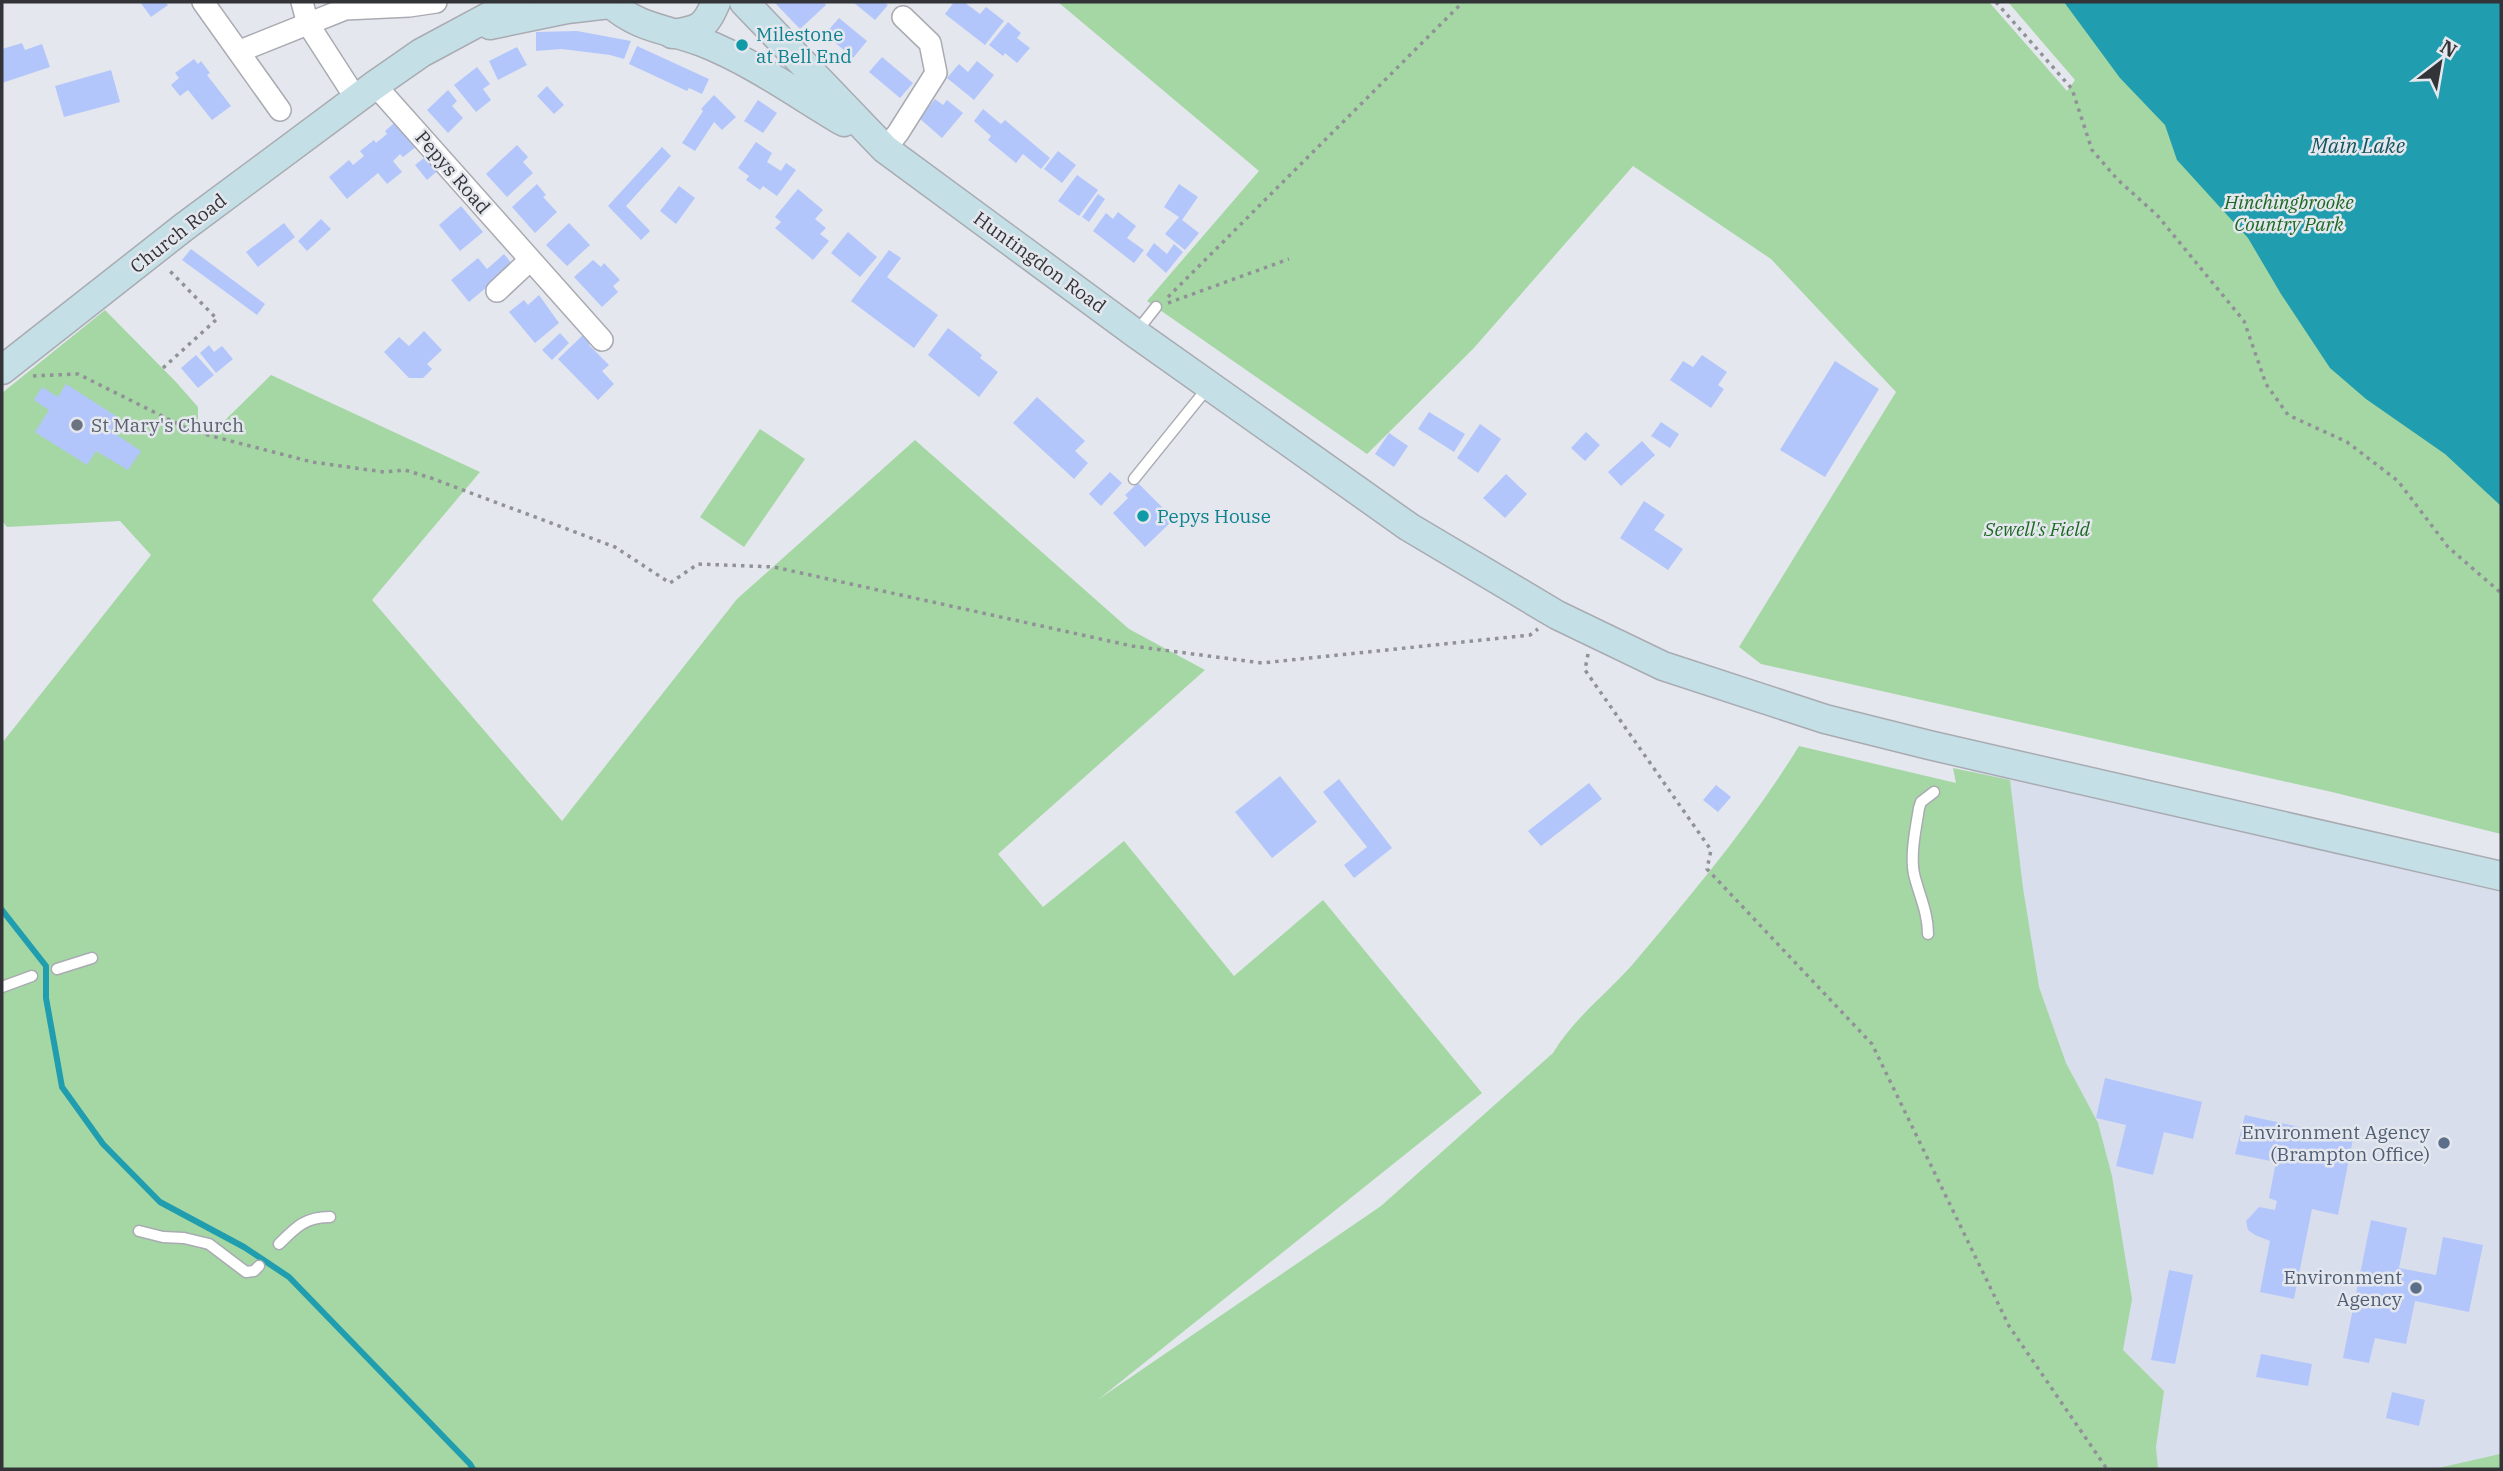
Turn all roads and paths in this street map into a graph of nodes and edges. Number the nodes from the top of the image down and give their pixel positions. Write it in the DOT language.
graph roads {
  1 [pos="203,2"];
  2 [pos="302,2"];
  3 [pos="436,2"];
  4 [pos="516,2"];
  5 [pos="716,2"];
  6 [pos="744,2"];
  7 [pos="1463,2"];
  8 [pos="1996,2"];
  9 [pos="609,3"];
  10 [pos="903,17"];
  11 [pos="308,24"];
  12 [pos="467,30"];
  13 [pos="672,34"];
  14 [pos="240,51"];
  15 [pos="366,92"];
  16 [pos="279,110"];
  17 [pos="881,146"];
  18 [pos="152,253"];
  19 [pos="1289,259"];
  20 [pos="530,260"];
  21 [pos="497,290"];
  22 [pos="1161,306"];
  23 [pos="1135,333"];
  24 [pos="602,340"];
  25 [pos="163,368"];
  26 [pos="15,374"];
  27 [pos="1206,384"];
  28 [pos="1133,479"];
  29 [pos="2501,593"];
  30 [pos="1557,615"];
  31 [pos="1588,654"];
  32 [pos="1934,792"];
  33 [pos="2501,876"];
  34 [pos="1928,934"];
  35 [pos="92,958"];
  36 [pos="57,969"];
  37 [pos="32,976"];
  38 [pos="2,987"];
  39 [pos="330,1217"];
  40 [pos="139,1231"];
  41 [pos="279,1244"];
  42 [pos="259,1266"];
  43 [pos="2107,1469"];
  1 -- 14 [label="street"];
  2 -- 11 [label="street, Pepys Road"];
  3 -- 11 [label="street"];
  4 -- 12 [label="main road"];
  5 -- 13 [label="main road"];
  6 -- 17 [label="main road"];
  7 -- 22 [label="path"];
  8 -- 29 [label="path"];
  9 -- 12 [label="main road"];
  9 -- 13 [label="main road"];
  10 -- 17 [label="street"];
  11 -- 14 [label="street"];
  11 -- 15 [label="street, Pepys Road"];
  12 -- 15 [label="main road"];
  13 -- 17 [label="main road"];
  14 -- 16 [label="street"];
  15 -- 18 [label="main road, Church Road"];
  15 -- 20 [label="street, Pepys Road"];
  17 -- 23 [label="main road, Huntingdon Road"];
  18 -- 25 [label="path"];
  18 -- 26 [label="main road, Church Road"];
  19 -- 22 [label="path"];
  20 -- 21 [label="street"];
  20 -- 24 [label="street, Pepys Road"];
  22 -- 23 [label="lane"];
  23 -- 27 [label="main road, Huntingdon Road"];
  26 -- 30 [label="path"];
  27 -- 28 [label="lane"];
  27 -- 30 [label="main road, Huntingdon Road"];
  30 -- 33 [label="main road, Huntingdon Road"];
  31 -- 43 [label="path"];
  32 -- 34 [label="lane"];
  35 -- 36 [label="lane"];
  37 -- 38 [label="lane"];
  39 -- 41 [label="lane"];
  40 -- 42 [label="lane"];
}
